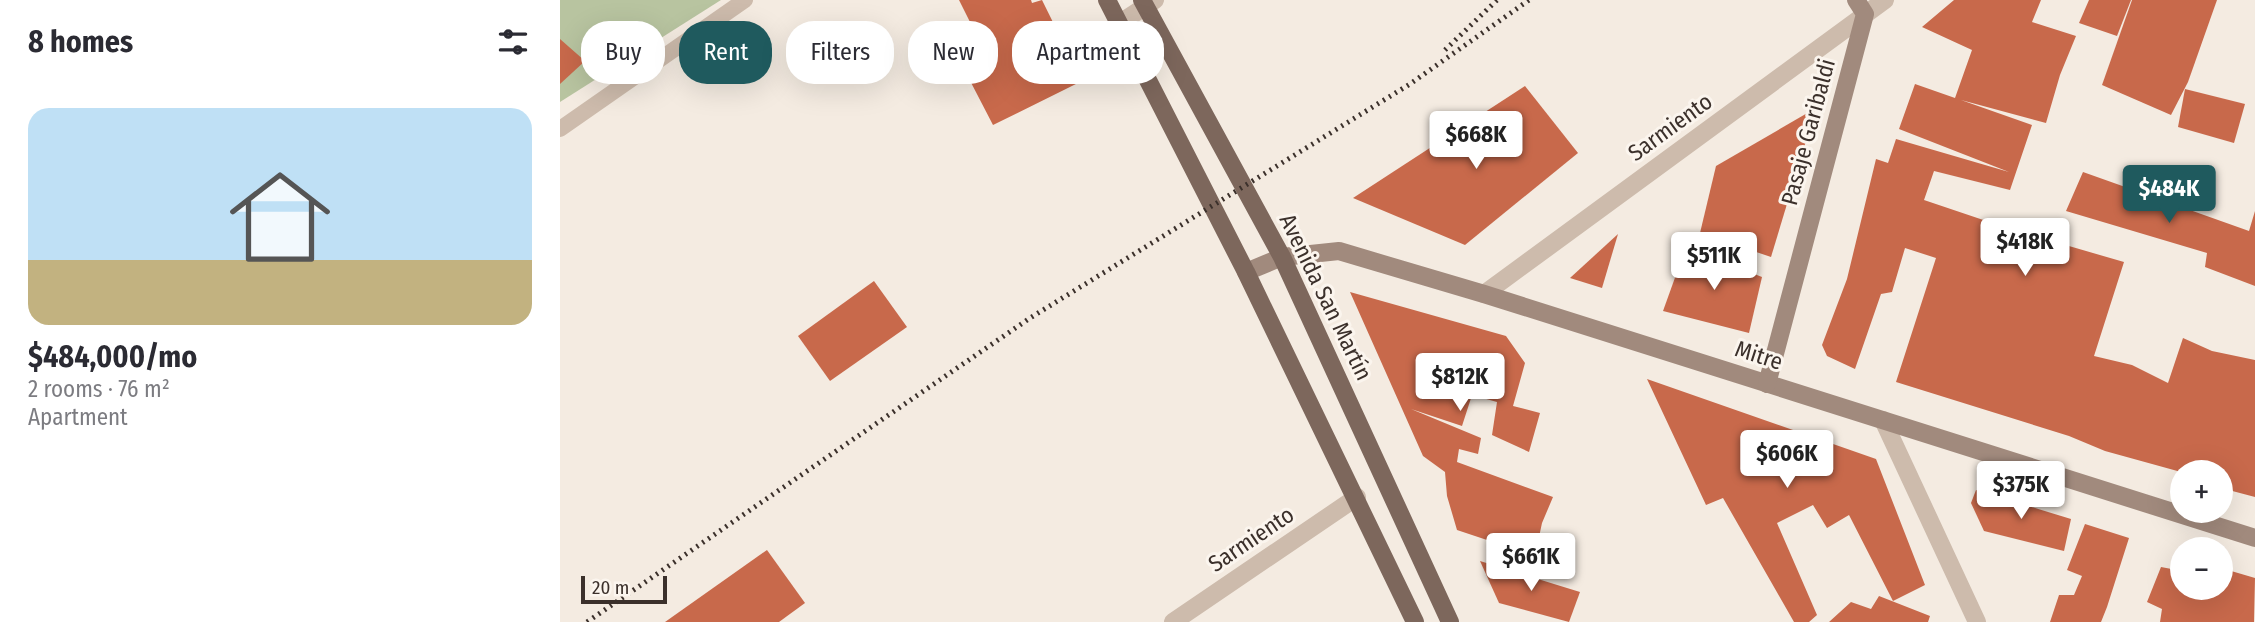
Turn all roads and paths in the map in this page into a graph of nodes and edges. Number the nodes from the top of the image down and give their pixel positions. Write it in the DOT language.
graph roads {
  1 [pos="745,0"];
  2 [pos="1107,0"];
  3 [pos="1885,0"];
  4 [pos="1147,2"];
  5 [pos="1860,7"];
  6 [pos="1119,21"];
  7 [pos="1123,21"];
  8 [pos="1150,84"];
  9 [pos="560,129"];
  10 [pos="1282,257"];
  11 [pos="1246,272"];
  12 [pos="1484,294"];
  13 [pos="1767,384"];
  14 [pos="1883,420"];
  15 [pos="1357,497"];
  16 [pos="2255,538"];
  17 [pos="1174,622"];
  18 [pos="1415,622"];
  19 [pos="1450,622"];
  20 [pos="1977,622"];
  1 -- 9 [label="lane"];
  2 -- 6 [label="main road"];
  3 -- 5 [label="street, Sarmiento"];
  4 -- 7 [label="street"];
  4 -- 10 [label="main road, Avenida San Martín"];
  5 -- 12 [label="street, Sarmiento"];
  5 -- 13 [label="street, Pasaje Garibaldi"];
  8 -- 11 [label="main road"];
  10 -- 11 [label="street, Mitre"];
  10 -- 12 [label="street, Mitre"];
  10 -- 19 [label="main road, Avenida San Martín"];
  11 -- 15 [label="main road"];
  12 -- 13 [label="street, Mitre"];
  13 -- 14 [label="street, Mitre"];
  14 -- 16 [label="street, Mitre"];
  14 -- 20 [label="street"];
  15 -- 17 [label="street, Sarmiento"];
  15 -- 18 [label="main road"];
}
